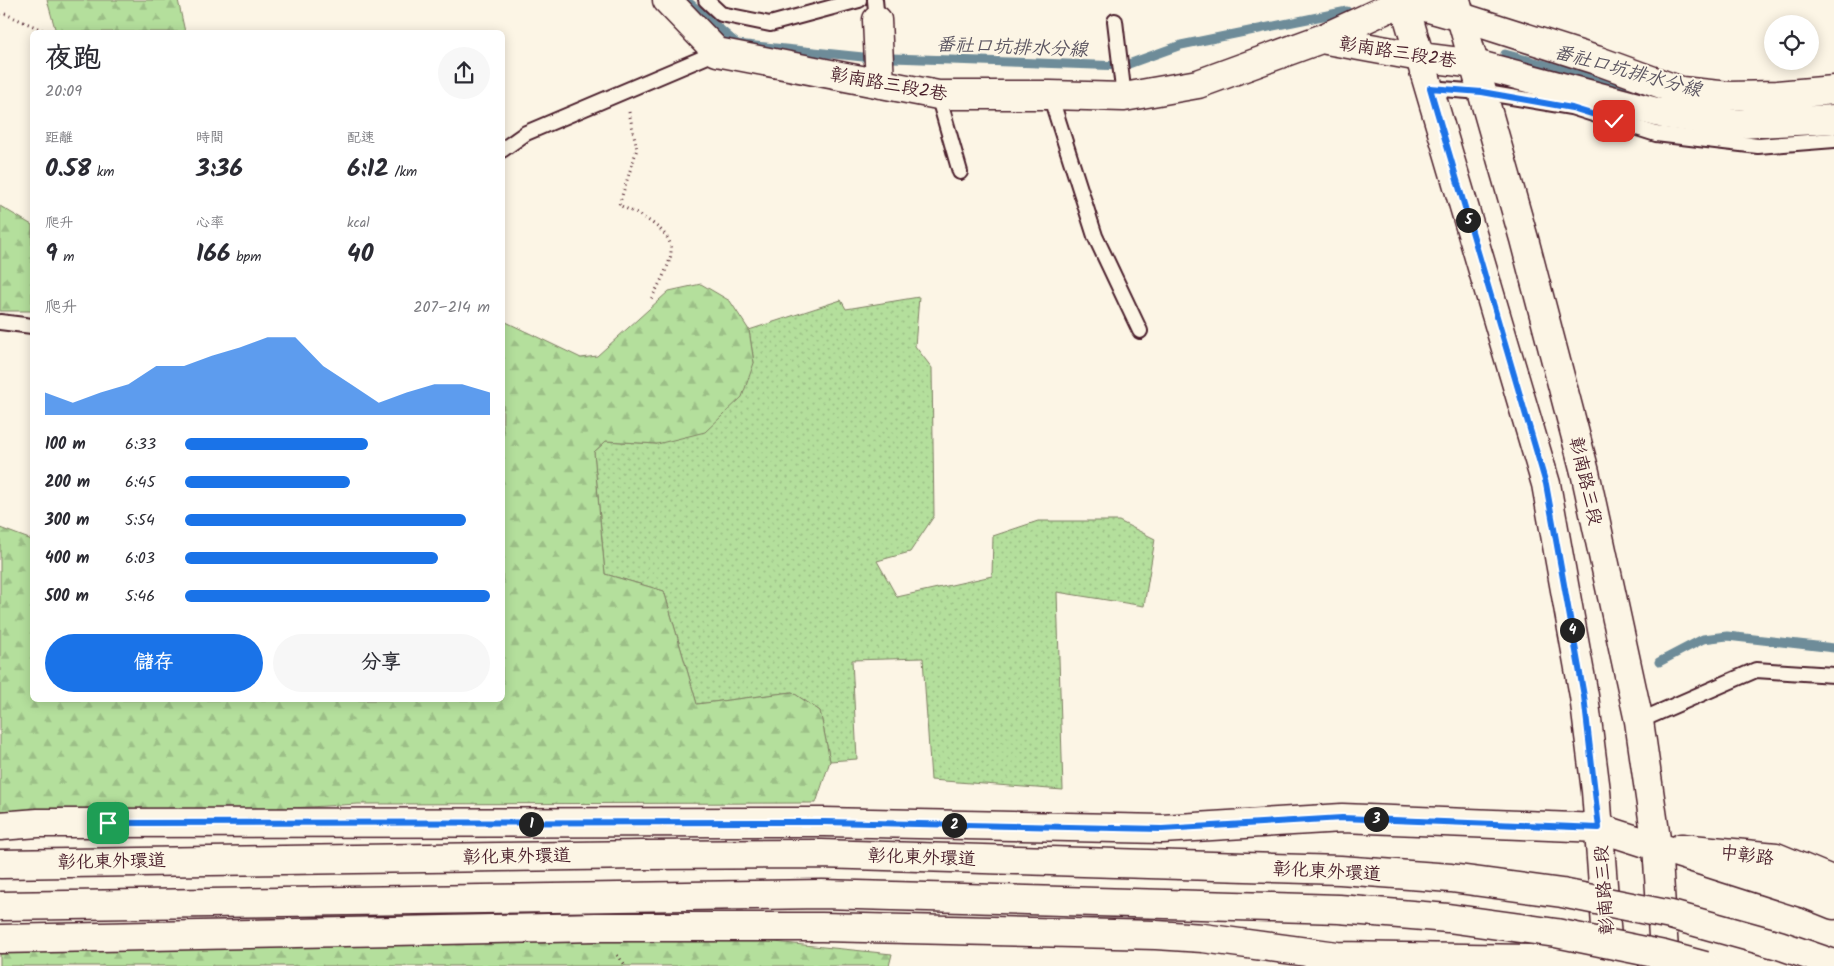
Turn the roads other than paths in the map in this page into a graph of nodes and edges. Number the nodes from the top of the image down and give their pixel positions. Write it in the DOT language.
graph roads {
  1 [pos="667,0"];
  2 [pos="706,0"];
  3 [pos="859,0"];
  4 [pos="1404,1"];
  5 [pos="1459,8"];
  6 [pos="876,10"];
  7 [pos="1114,21"];
  8 [pos="1321,39"];
  9 [pos="717,52"];
  10 [pos="1420,57"];
  11 [pos="1475,64"];
  12 [pos="880,84"];
  13 [pos="1430,88"];
  14 [pos="1834,90"];
  15 [pos="1482,92"];
  16 [pos="1050,95"];
  17 [pos="938,96"];
  18 [pos="1124,97"];
  19 [pos="1834,119"];
  20 [pos="1834,140"];
  21 [pos="505,148"];
  22 [pos="960,172"];
  23 [pos="0,322"];
  24 [pos="30,326"];
  25 [pos="1140,330"];
  26 [pos="1834,675"];
  27 [pos="1639,722"];
  28 [pos="0,826"];
  29 [pos="1599,828"];
  30 [pos="1657,846"];
  31 [pos="0,864"];
  32 [pos="1834,881"];
  33 [pos="0,906"];
  34 [pos="1834,906"];
  35 [pos="0,939"];
  36 [pos="1834,964"];
  37 [pos="1614,965"];
  38 [pos="1665,966"];
  39 [pos="1704,966"];
  1 -- 9 [label="main road"];
  2 -- 3 [label="lane"];
  4 -- 5 [label="main road"];
  4 -- 8 [label="main road, 彰南路三段2巷"];
  4 -- 10 [label="main road, 彰南路三段"];
  5 -- 11 [label="main road, 彰南路三段"];
  5 -- 14 [label="main road"];
  6 -- 12 [label="main road"];
  7 -- 18 [label="lane"];
  8 -- 10 [label="main road, 彰南路三段2巷"];
  8 -- 18 [label="main road, 彰南路三段2巷"];
  9 -- 12 [label="main road, 彰南路三段2巷"];
  9 -- 21 [label="lane"];
  10 -- 11 [label="main road, 彰南路三段2巷"];
  10 -- 13 [label="main road, 彰南路三段"];
  11 -- 15 [label="main road, 彰南路三段"];
  11 -- 19 [label="main road, 彰南路三段2巷"];
  12 -- 17 [label="main road, 彰南路三段2巷"];
  13 -- 15 [label="lane"];
  13 -- 29 [label="main road, 彰南路三段"];
  15 -- 20 [label="lane"];
  15 -- 27 [label="main road, 彰南路三段"];
  16 -- 17 [label="main road, 彰南路三段2巷"];
  16 -- 18 [label="main road, 彰南路三段2巷"];
  16 -- 25 [label="lane"];
  17 -- 22 [label="lane"];
  23 -- 24 [label="lane"];
  26 -- 27 [label="lane"];
  27 -- 30 [label="main road, 彰南路三段"];
  28 -- 29 [label="main road"];
  29 -- 30 [label="main road"];
  29 -- 37 [label="main road, 彰南路三段"];
  30 -- 32 [label="main road, 中彰路"];
  30 -- 34 [label="main road"];
  30 -- 38 [label="main road, 彰南路三段"];
  31 -- 36 [label="main road, 彰化東外環道, bridge"];
  33 -- 39 [label="main road, bridge"];
  35 -- 37 [label="main road"];
}
